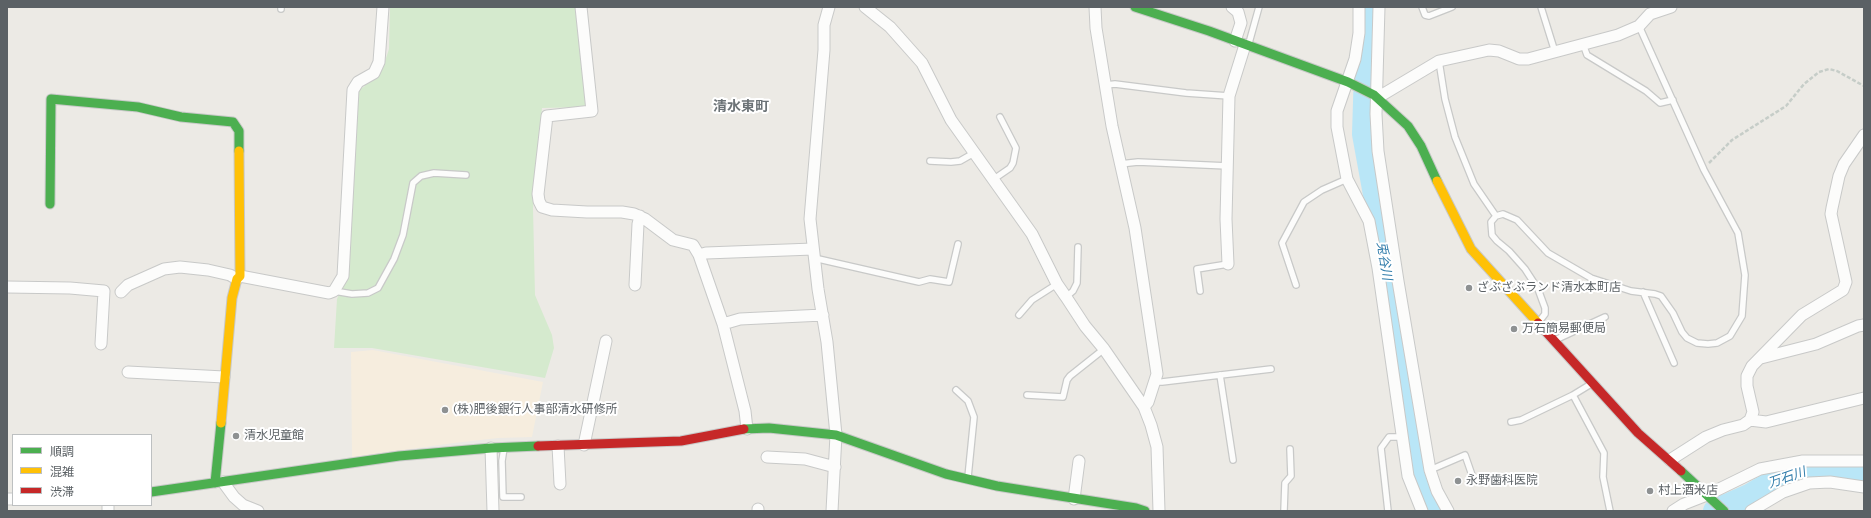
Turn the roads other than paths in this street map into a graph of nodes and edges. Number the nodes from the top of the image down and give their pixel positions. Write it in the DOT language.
graph roads {
  1 [pos="383,7"];
  2 [pos="581,7"];
  3 [pos="865,7"];
  4 [pos="1095,7"];
  5 [pos="1135,7"];
  6 [pos="1232,7"];
  7 [pos="1259,7"];
  8 [pos="1359,7"];
  9 [pos="1379,7"];
  10 [pos="1422,7"];
  11 [pos="1452,7"];
  12 [pos="1541,7"];
  13 [pos="1671,7"];
  14 [pos="827,8"];
  15 [pos="1648,11"];
  16 [pos="1640,26"];
  17 [pos="1243,44"];
  18 [pos="1583,44"];
  19 [pos="1555,52"];
  20 [pos="1439,61"];
  21 [pos="1348,82"];
  22 [pos="1106,85"];
  23 [pos="1229,96"];
  24 [pos="1375,97"];
  25 [pos="1673,100"];
  26 [pos="1000,117"];
  27 [pos="1864,135"];
  28 [pos="974,153"];
  29 [pos="930,161"];
  30 [pos="1120,164"];
  31 [pos="1228,166"];
  32 [pos="466,175"];
  33 [pos="994,179"];
  34 [pos="1347,179"];
  35 [pos="50,204"];
  36 [pos="640,216"];
  37 [pos="1496,216"];
  38 [pos="958,244"];
  39 [pos="1078,247"];
  40 [pos="814,254"];
  41 [pos="699,255"];
  42 [pos="1228,264"];
  43 [pos="238,277"];
  44 [pos="1057,284"];
  45 [pos="635,285"];
  46 [pos="1296,285"];
  47 [pos="7,287"];
  48 [pos="334,291"];
  49 [pos="1200,291"];
  50 [pos="121,292"];
  51 [pos="1643,292"];
  52 [pos="1066,297"];
  53 [pos="823,315"];
  54 [pos="1019,315"];
  55 [pos="1604,317"];
  56 [pos="1538,323"];
  57 [pos="723,324"];
  58 [pos="1864,325"];
  59 [pos="606,341"];
  60 [pos="1553,341"];
  61 [pos="101,344"];
  62 [pos="1104,349"];
  63 [pos="1760,358"];
  64 [pos="1674,363"];
  65 [pos="1271,369"];
  66 [pos="128,372"];
  67 [pos="1220,375"];
  68 [pos="224,377"];
  69 [pos="1155,382"];
  70 [pos="1591,383"];
  71 [pos="956,390"];
  72 [pos="1027,395"];
  73 [pos="1573,395"];
  74 [pos="1864,398"];
  75 [pos="1144,407"];
  76 [pos="1750,420"];
  77 [pos="1511,422"];
  78 [pos="747,429"];
  79 [pos="836,435"];
  80 [pos="1402,437"];
  81 [pos="584,445"];
  82 [pos="558,446"];
  83 [pos="491,448"];
  84 [pos="504,448"];
  85 [pos="1290,449"];
  86 [pos="767,457"];
  87 [pos="1233,460"];
  88 [pos="1670,460"];
  89 [pos="1079,461"];
  90 [pos="1864,461"];
  91 [pos="835,467"];
  92 [pos="1430,470"];
  93 [pos="1473,478"];
  94 [pos="968,480"];
  95 [pos="219,483"];
  96 [pos="560,484"];
  97 [pos="1864,487"];
  98 [pos="152,492"];
  99 [pos="521,497"];
  100 [pos="1709,497"];
  101 [pos="1074,499"];
  102 [pos="1091,506"];
  103 [pos="258,511"];
  104 [pos="493,511"];
  105 [pos="832,511"];
  106 [pos="1145,511"];
  107 [pos="1159,511"];
  108 [pos="1284,511"];
  109 [pos="1388,511"];
  110 [pos="1422,511"];
  111 [pos="1448,511"];
  112 [pos="1610,511"];
  113 [pos="1673,511"];
  114 [pos="1724,511"];
  115 [pos="1751,511"];
  1 -- 48 [label="street"];
  2 -- 36 [label="street"];
  3 -- 28 [label="street"];
  4 -- 22 [label="street"];
  5 -- 17 [label="street"];
  6 -- 17 [label="street"];
  7 -- 17 [label="lane"];
  8 -- 21 [label="street"];
  9 -- 24 [label="street"];
  10 -- 11 [label="lane"];
  12 -- 19 [label="lane"];
  13 -- 15 [label="street"];
  14 -- 40 [label="street"];
  15 -- 16 [label="street"];
  16 -- 18 [label="street"];
  16 -- 25 [label="lane"];
  17 -- 21 [label="street"];
  17 -- 23 [label="street"];
  18 -- 19 [label="street"];
  18 -- 25 [label="lane"];
  19 -- 20 [label="street"];
  20 -- 24 [label="street"];
  20 -- 37 [label="lane"];
  21 -- 24 [label="street"];
  21 -- 34 [label="street"];
  22 -- 23 [label="lane"];
  22 -- 30 [label="street"];
  23 -- 31 [label="street"];
  24 -- 56 [label="street"];
  24 -- 92 [label="street"];
  25 -- 51 [label="lane"];
  26 -- 33 [label="lane"];
  27 -- 63 [label="street"];
  28 -- 29 [label="lane"];
  28 -- 33 [label="street"];
  30 -- 31 [label="lane"];
  30 -- 69 [label="street"];
  31 -- 42 [label="street"];
  32 -- 48 [label="lane"];
  33 -- 44 [label="street"];
  34 -- 46 [label="lane"];
  34 -- 80 [label="street"];
  35 -- 43 [label="street"];
  36 -- 41 [label="street"];
  36 -- 45 [label="street"];
  37 -- 51 [label="lane"];
  37 -- 56 [label="lane"];
  38 -- 40 [label="lane"];
  39 -- 52 [label="lane"];
  40 -- 41 [label="street"];
  40 -- 53 [label="street"];
  41 -- 57 [label="street"];
  42 -- 49 [label="lane"];
  43 -- 48 [label="street"];
  43 -- 50 [label="street"];
  43 -- 68 [label="street"];
  44 -- 52 [label="street"];
  44 -- 54 [label="lane"];
  47 -- 61 [label="street"];
  51 -- 64 [label="lane"];
  52 -- 62 [label="street"];
  53 -- 57 [label="street"];
  53 -- 79 [label="street"];
  55 -- 60 [label="lane"];
  56 -- 60 [label="street"];
  57 -- 78 [label="street"];
  58 -- 63 [label="street"];
  59 -- 81 [label="street"];
  60 -- 70 [label="street"];
  62 -- 72 [label="lane"];
  62 -- 75 [label="street"];
  63 -- 76 [label="street"];
  65 -- 67 [label="lane"];
  66 -- 68 [label="street"];
  67 -- 69 [label="lane"];
  67 -- 87 [label="lane"];
  68 -- 95 [label="street"];
  69 -- 75 [label="street"];
  70 -- 73 [label="lane"];
  70 -- 88 [label="street"];
  71 -- 94 [label="lane"];
  73 -- 77 [label="lane"];
  73 -- 112 [label="lane"];
  74 -- 76 [label="street"];
  75 -- 107 [label="street"];
  76 -- 88 [label="street"];
  78 -- 79 [label="street"];
  78 -- 81 [label="street"];
  79 -- 91 [label="street"];
  79 -- 94 [label="street"];
  80 -- 109 [label="lane"];
  80 -- 110 [label="street"];
  81 -- 82 [label="street"];
  82 -- 84 [label="street"];
  82 -- 96 [label="street"];
  83 -- 84 [label="street"];
  83 -- 95 [label="street"];
  83 -- 104 [label="street"];
  84 -- 99 [label="lane"];
  85 -- 108 [label="lane"];
  86 -- 91 [label="street"];
  88 -- 100 [label="street"];
  89 -- 101 [label="street"];
  90 -- 100 [label="street"];
  91 -- 105 [label="street"];
  92 -- 93 [label="lane"];
  92 -- 111 [label="street"];
  94 -- 101 [label="street"];
  95 -- 98 [label="street"];
  95 -- 103 [label="street"];
  97 -- 115 [label="street"];
  100 -- 113 [label="street"];
  100 -- 114 [label="street"];
  101 -- 102 [label="street"];
  102 -- 106 [label="street"];
}
